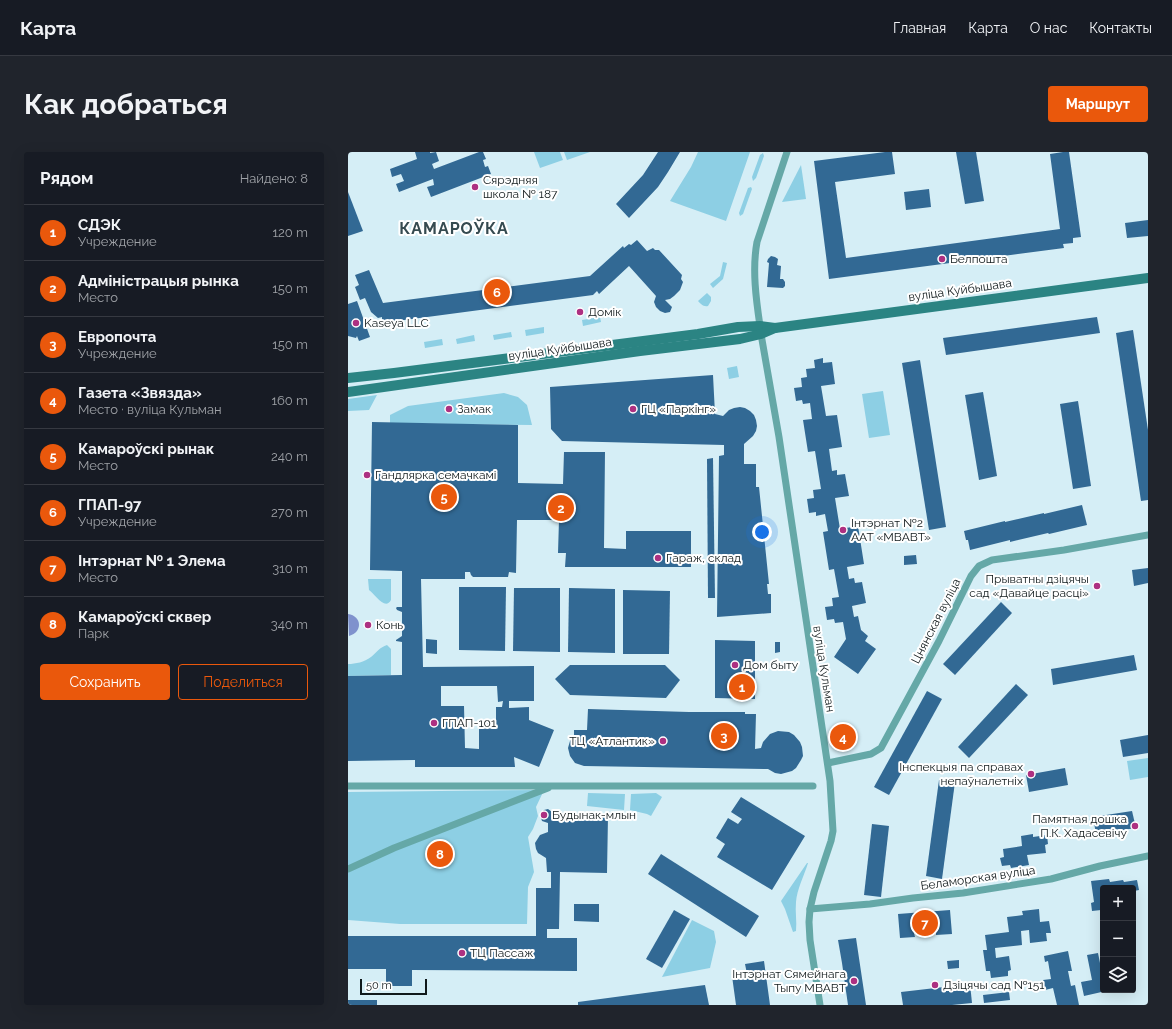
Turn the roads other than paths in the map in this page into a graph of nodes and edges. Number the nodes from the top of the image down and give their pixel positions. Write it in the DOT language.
graph roads {
  1 [pos="787,152"];
  2 [pos="1148,278"];
  3 [pos="761,330"];
  4 [pos="348,378"];
  5 [pos="348,392"];
  6 [pos="1148,535"];
  7 [pos="828,763"];
  8 [pos="348,786"];
  9 [pos="552,786"];
  10 [pos="813,786"];
  11 [pos="1148,856"];
  12 [pos="348,869"];
  13 [pos="810,909"];
  14 [pos="820,1005"];
  1 -- 3 [label="street, вуліца Кульман"];
  2 -- 3 [label="main road, вуліца Куйбышава"];
  3 -- 4 [label="main road, вуліца Куйбышава"];
  3 -- 5 [label="main road, вуліца Куйбышава"];
  3 -- 7 [label="street, вуліца Кульман"];
  6 -- 7 [label="street, Цнянская вуліца"];
  7 -- 13 [label="street, вуліца Кульман"];
  8 -- 9 [label="street"];
  9 -- 10 [label="street"];
  9 -- 12 [label="street"];
  11 -- 13 [label="street, Беламорская вуліца"];
  13 -- 14 [label="street, вуліца Кульман"];
}
